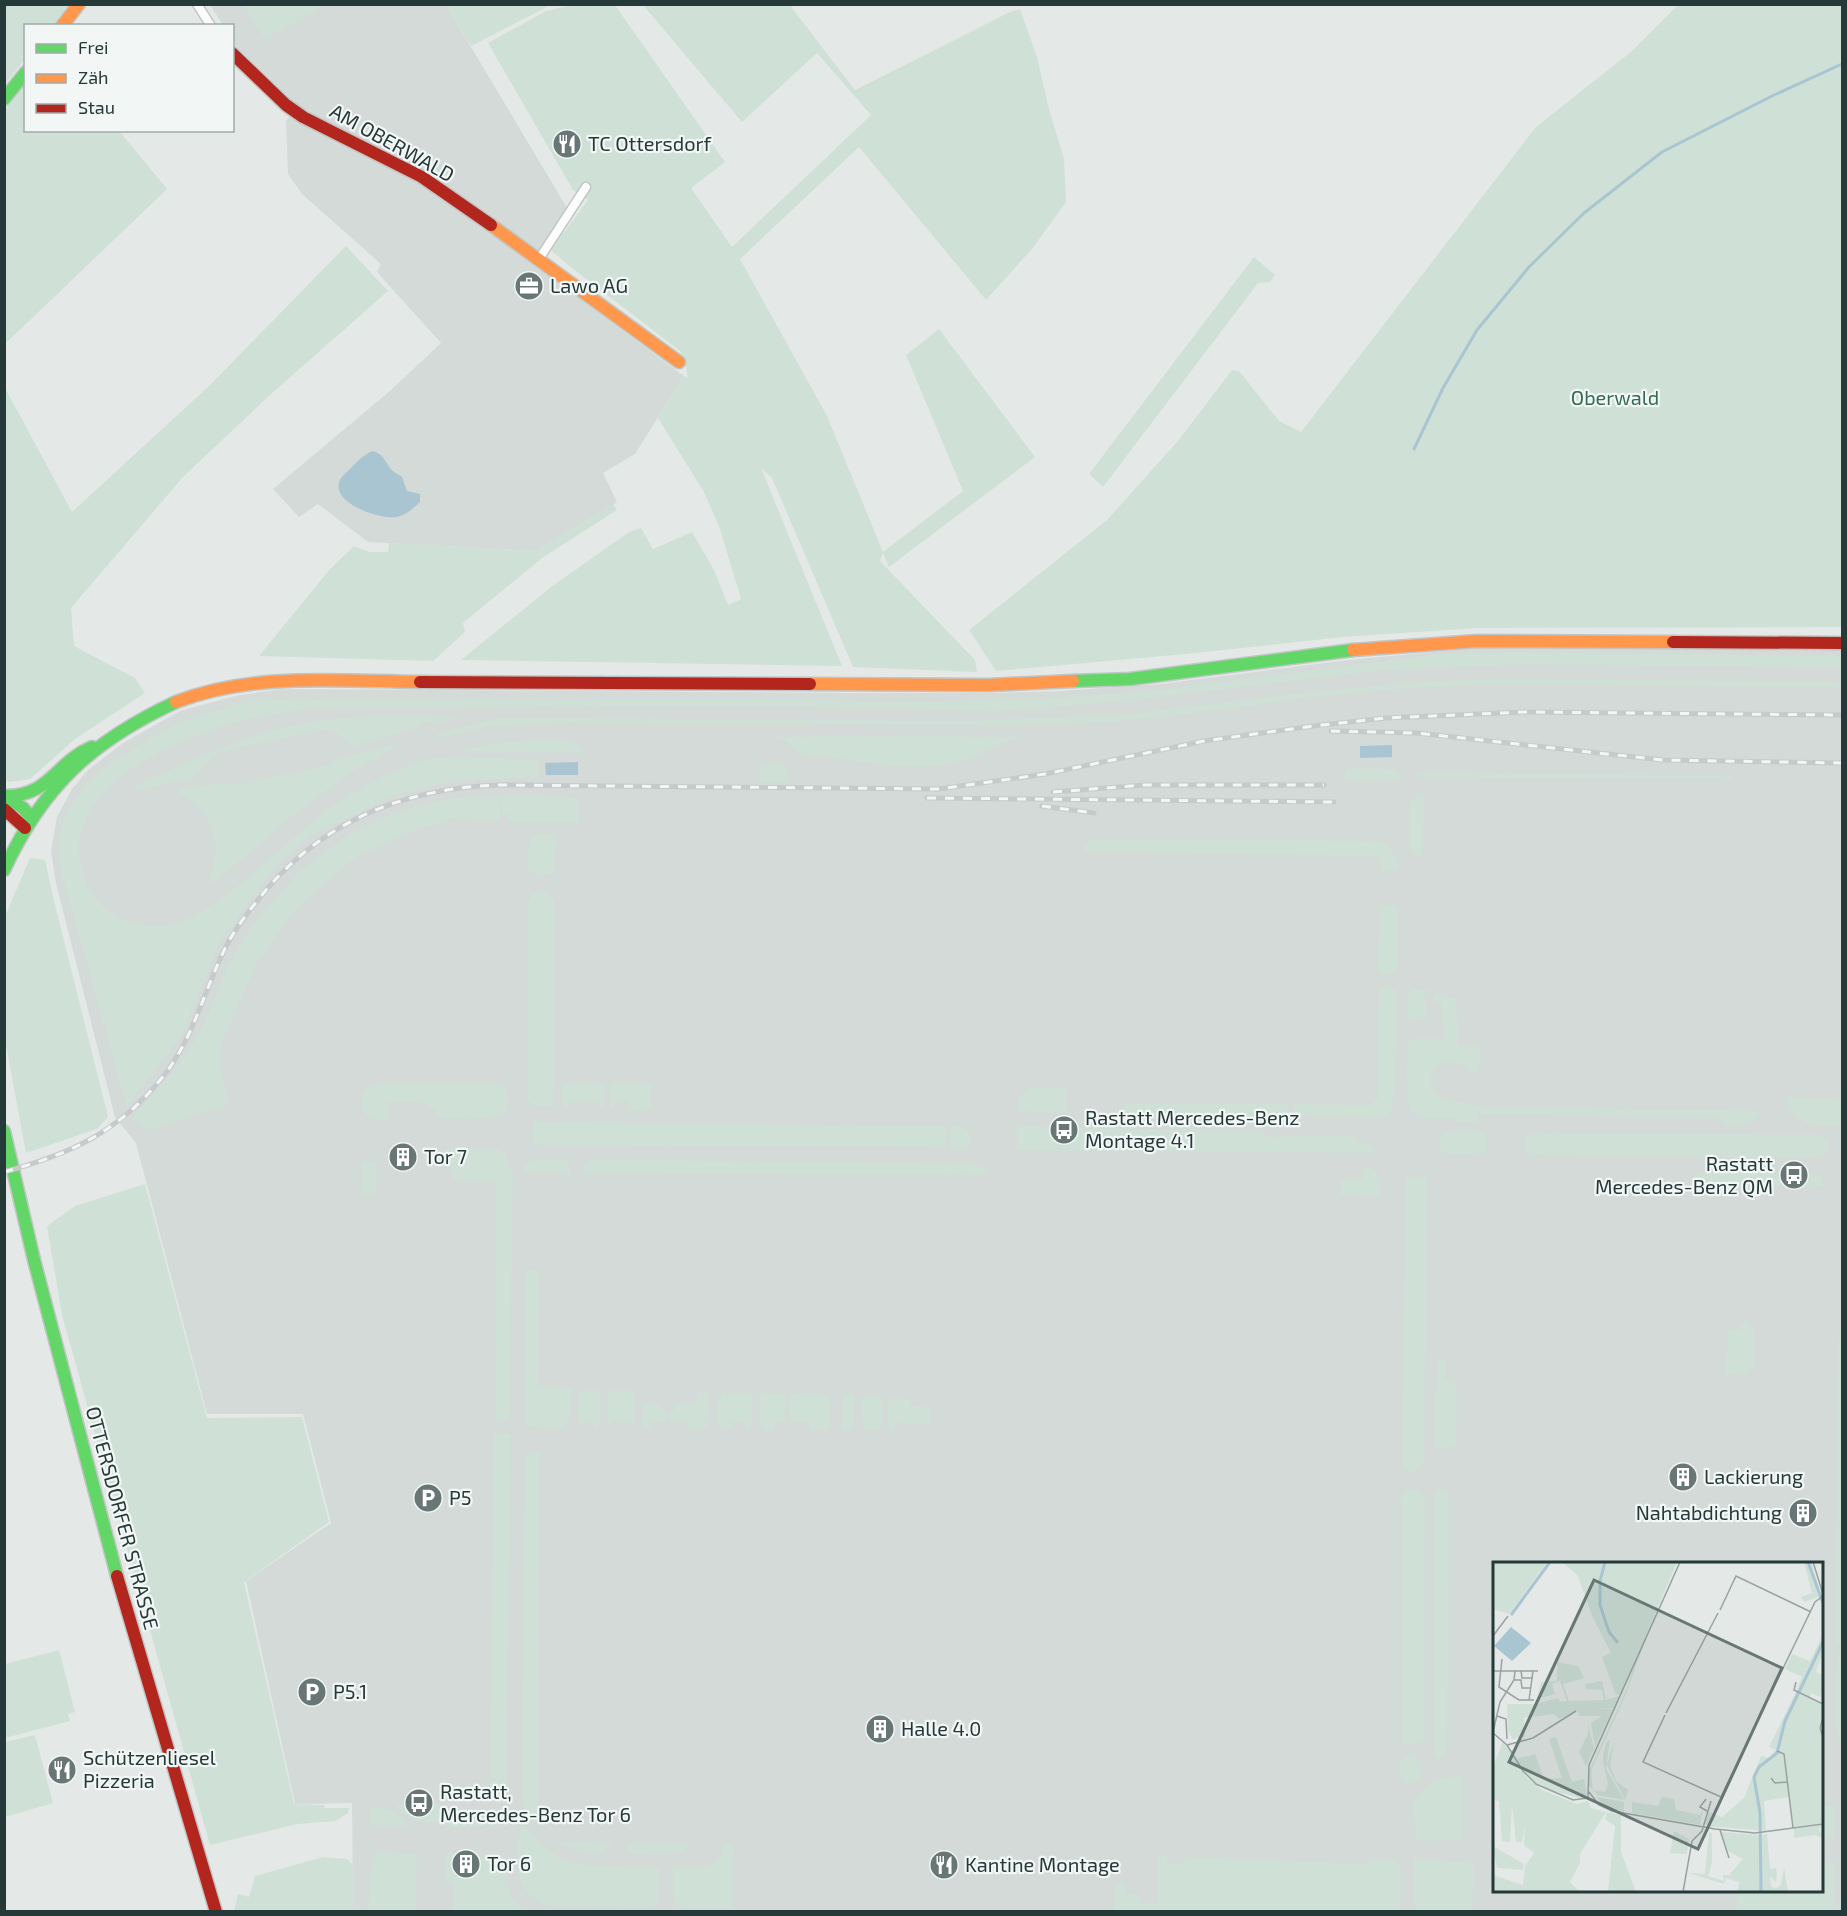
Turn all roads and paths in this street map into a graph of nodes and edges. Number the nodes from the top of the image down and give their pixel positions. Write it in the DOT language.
graph roads {
  1 [pos="79,4"];
  2 [pos="197,4"];
  3 [pos="64,24"];
  4 [pos="210,24"];
  5 [pos="234,55"];
  6 [pos="24,74"];
  7 [pos="4,99"];
  8 [pos="586,187"];
  9 [pos="539,259"];
  10 [pos="679,362"];
  11 [pos="1842,643"];
  12 [pos="99,745"];
  13 [pos="5,801"];
  14 [pos="28,822"];
  15 [pos="4,870"];
  16 [pos="4,1131"];
  17 [pos="216,1911"];
  1 -- 3 [label="street"];
  2 -- 4 [label="street"];
  5 -- 9 [label="street, AM OBERWALD"];
  6 -- 7 [label="street"];
  8 -- 9 [label="street"];
  9 -- 10 [label="street, AM OBERWALD"];
  11 -- 12 [label="street"];
  12 -- 13 [label="street"];
  12 -- 14 [label="street"];
  13 -- 14 [label="street"];
  14 -- 15 [label="street"];
  16 -- 17 [label="street, OTTERSDORFER STRASSE"];
}
